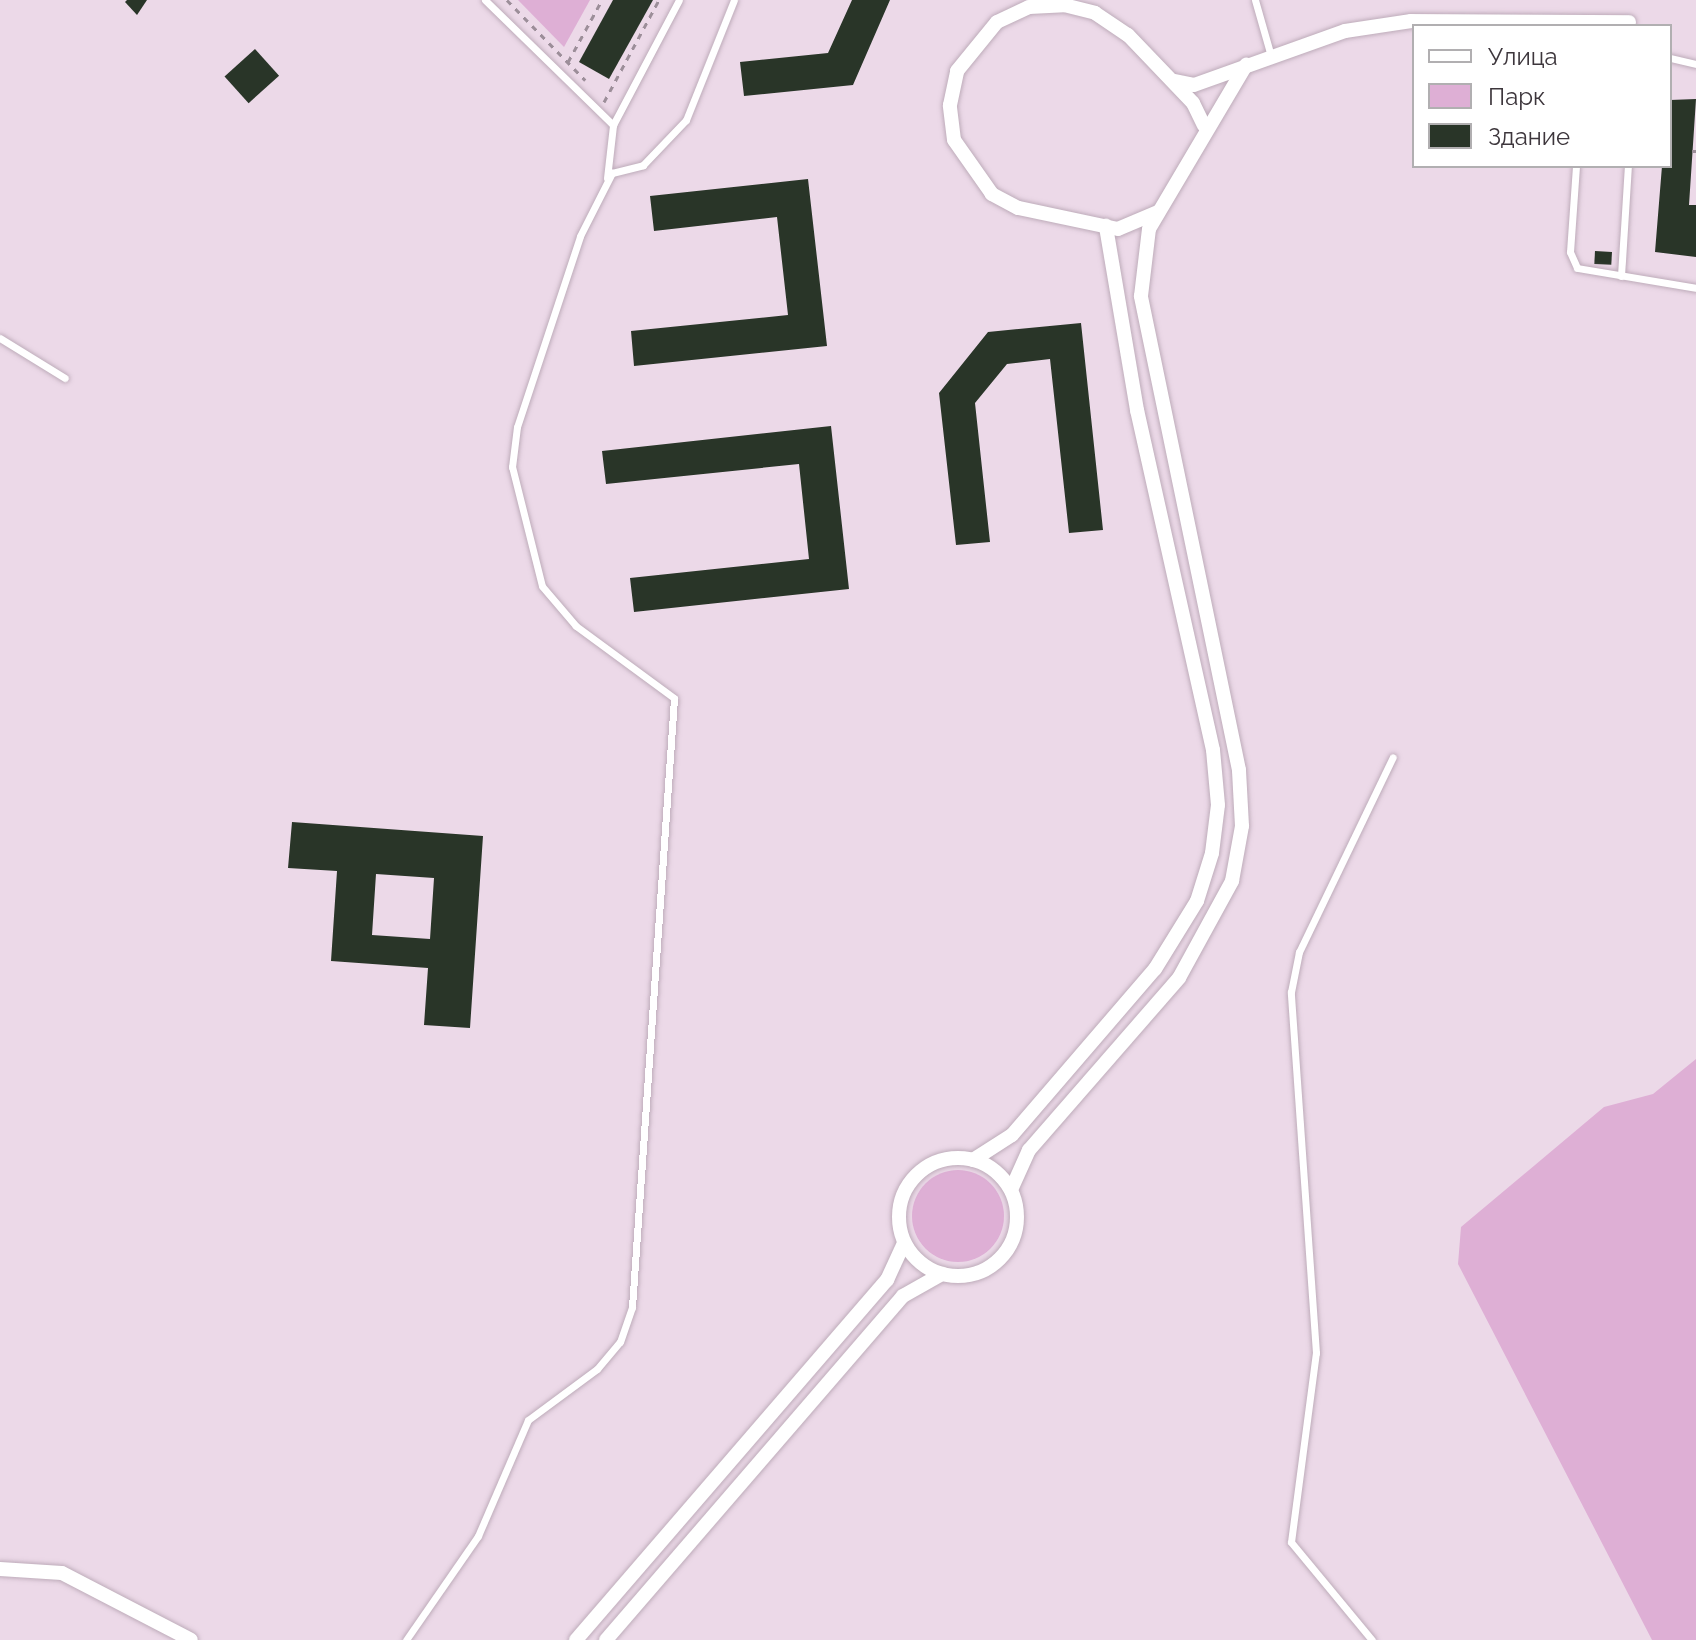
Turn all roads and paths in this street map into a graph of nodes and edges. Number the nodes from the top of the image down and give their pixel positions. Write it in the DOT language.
graph roads {
  1 [pos="485,0"];
  2 [pos="507,0"];
  3 [pos="602,0"];
  4 [pos="659,0"];
  5 [pos="679,0"];
  6 [pos="734,0"];
  7 [pos="1255,0"];
  8 [pos="1631,24"];
  9 [pos="1271,56"];
  10 [pos="1672,58"];
  11 [pos="568,62"];
  12 [pos="1696,64"];
  13 [pos="1246,65"];
  14 [pos="1175,81"];
  15 [pos="605,100"];
  16 [pos="599,111"];
  17 [pos="613,125"];
  18 [pos="1204,126"];
  19 [pos="1576,168"];
  20 [pos="1628,168"];
  21 [pos="606,184"];
  22 [pos="1158,212"];
  23 [pos="1106,226"];
  24 [pos="1621,276"];
  25 [pos="1696,288"];
  26 [pos="0,338"];
  27 [pos="65,378"];
  28 [pos="1393,757"];
  29 [pos="973,1160"];
  30 [pos="1011,1190"];
  31 [pos="904,1243"];
  32 [pos="942,1274"];
  33 [pos="0,1569"];
  34 [pos="191,1640"];
  35 [pos="406,1640"];
  36 [pos="576,1640"];
  37 [pos="606,1640"];
  38 [pos="1372,1640"];
  1 -- 16 [label="lane"];
  2 -- 11 [label="path"];
  3 -- 11 [label="path"];
  4 -- 15 [label="path"];
  5 -- 17 [label="lane"];
  6 -- 21 [label="lane"];
  7 -- 9 [label="lane"];
  8 -- 9 [label="street"];
  9 -- 13 [label="street"];
  10 -- 12 [label="lane"];
  11 -- 15 [label="path"];
  13 -- 14 [label="street"];
  13 -- 18 [label="street"];
  14 -- 18 [label="street"];
  14 -- 23 [label="street"];
  15 -- 16 [label="path"];
  16 -- 17 [label="lane"];
  17 -- 21 [label="lane"];
  18 -- 22 [label="street"];
  19 -- 24 [label="lane"];
  20 -- 24 [label="lane"];
  21 -- 35 [label="lane"];
  22 -- 23 [label="street"];
  22 -- 30 [label="street"];
  23 -- 29 [label="street"];
  24 -- 25 [label="lane"];
  26 -- 27 [label="lane"];
  28 -- 38 [label="lane"];
  29 -- 30 [label="street"];
  29 -- 31 [label="street"];
  30 -- 32 [label="street"];
  31 -- 32 [label="street"];
  31 -- 36 [label="street"];
  32 -- 37 [label="street"];
  33 -- 34 [label="street"];
}
